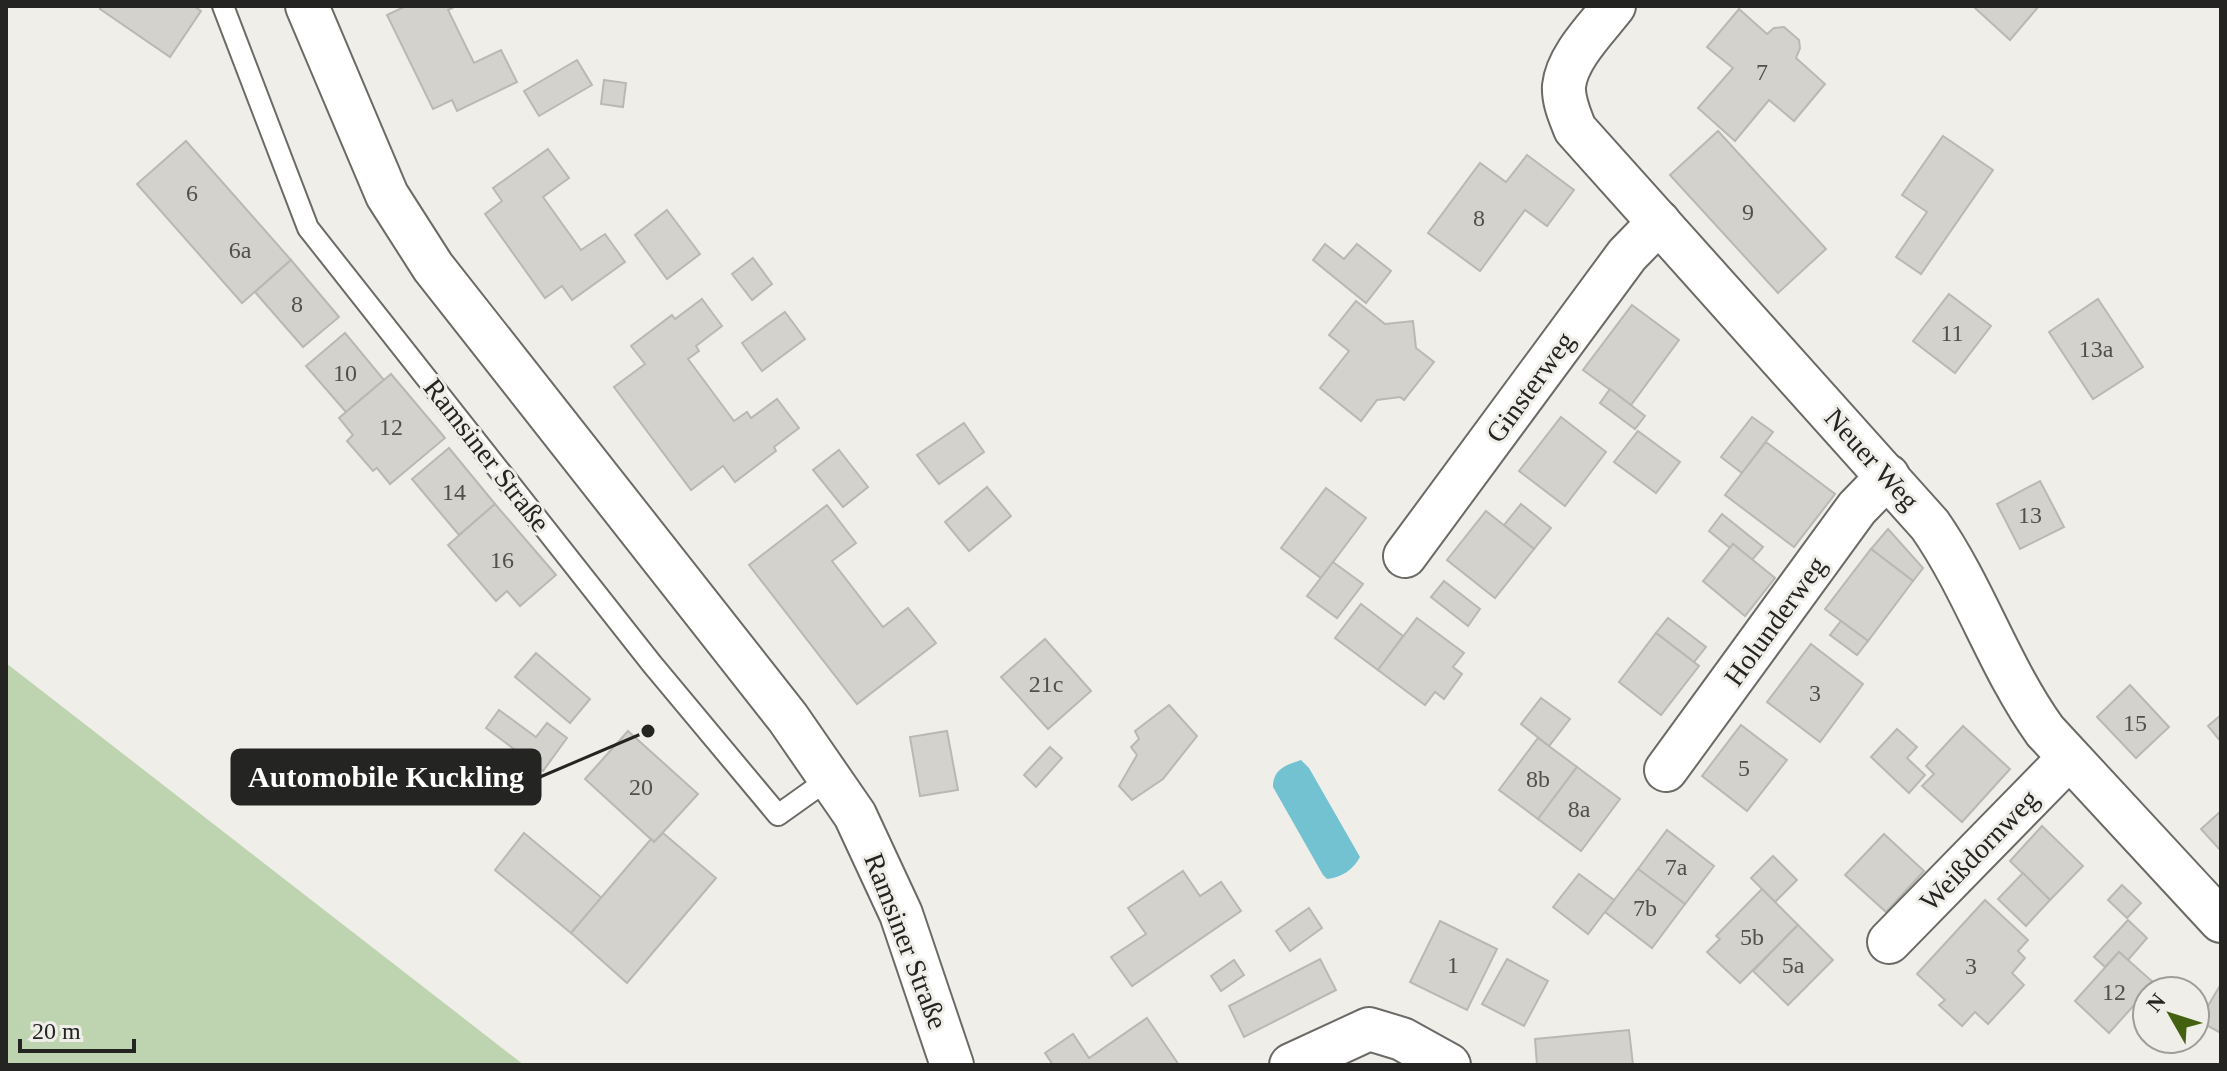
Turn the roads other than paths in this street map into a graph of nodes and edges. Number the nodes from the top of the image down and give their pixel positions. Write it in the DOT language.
graph roads {
  1 [pos="223,6"];
  2 [pos="307,6"];
  3 [pos="1614,6"];
  4 [pos="1659,222"];
  5 [pos="1888,476"];
  6 [pos="1405,556"];
  7 [pos="2069,758"];
  8 [pos="1666,770"];
  9 [pos="830,778"];
  10 [pos="2221,921"];
  11 [pos="1889,942"];
  12 [pos="952,1065"];
  13 [pos="1291,1065"];
  14 [pos="1449,1065"];
  1 -- 9 [label="lane, Ramsiner Straße"];
  2 -- 9 [label="street, Ramsiner Straße"];
  3 -- 4 [label="street, Neuer Weg"];
  4 -- 5 [label="street, Neuer Weg"];
  4 -- 6 [label="street, Ginsterweg"];
  5 -- 7 [label="street, Neuer Weg"];
  5 -- 8 [label="street, Holunderweg"];
  7 -- 10 [label="street, Neuer Weg"];
  7 -- 11 [label="street, Weißdornweg"];
  9 -- 12 [label="street, Ramsiner Straße"];
  13 -- 14 [label="street"];
}
